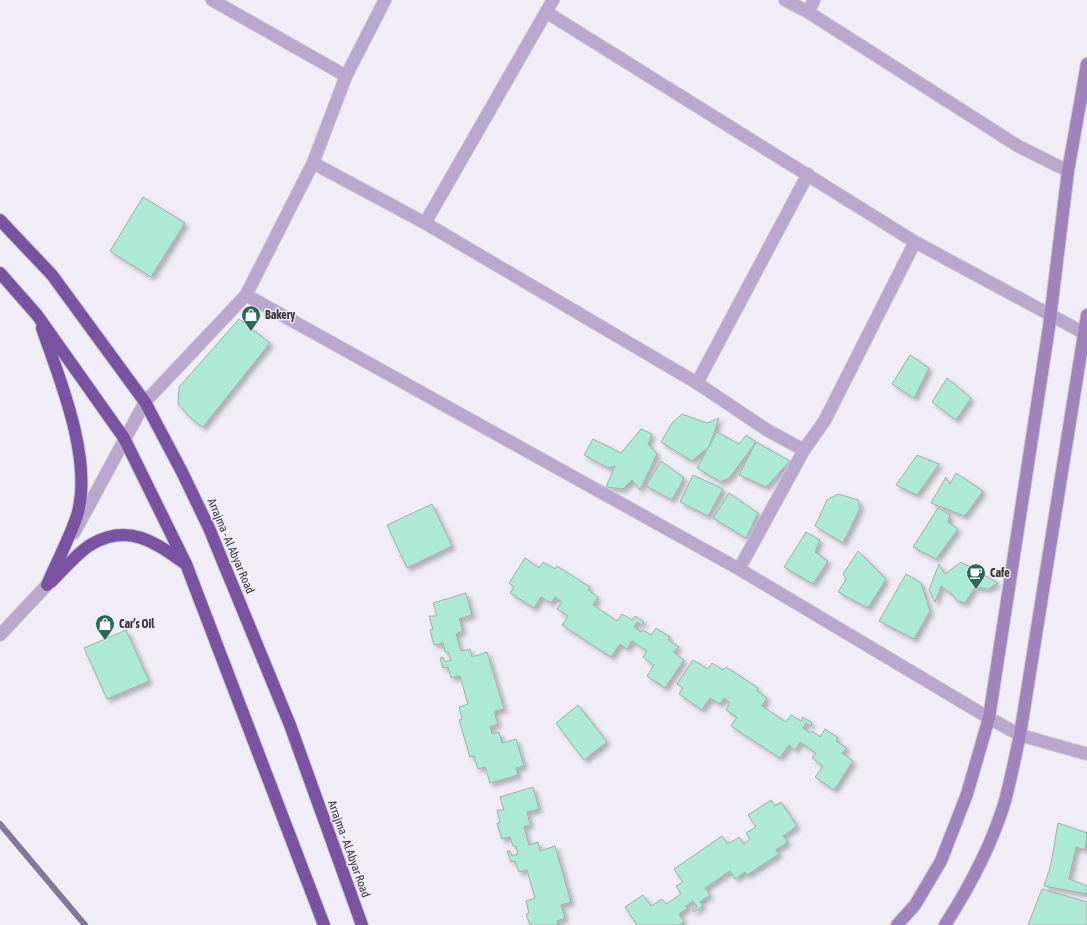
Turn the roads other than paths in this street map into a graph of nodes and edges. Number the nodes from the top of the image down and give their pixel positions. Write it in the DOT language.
graph roads {
  1 [pos="212,0"];
  2 [pos="385,0"];
  3 [pos="553,0"];
  4 [pos="784,0"];
  5 [pos="814,0"];
  6 [pos="546,12"];
  7 [pos="808,12"];
  8 [pos="1087,64"];
  9 [pos="346,76"];
  10 [pos="313,163"];
  11 [pos="1068,171"];
  12 [pos="808,174"];
  13 [pos="0,220"];
  14 [pos="425,223"];
  15 [pos="916,242"];
  16 [pos="0,273"];
  17 [pos="246,295"];
  18 [pos="1051,313"];
  19 [pos="37,315"];
  20 [pos="1087,315"];
  21 [pos="1084,332"];
  22 [pos="697,383"];
  23 [pos="146,402"];
  24 [pos="124,438"];
  25 [pos="804,450"];
  26 [pos="186,564"];
  27 [pos="739,569"];
  28 [pos="47,585"];
  29 [pos="0,635"];
  30 [pos="989,718"];
  31 [pos="1020,735"];
  32 [pos="1087,754"];
  33 [pos="324,925"];
  34 [pos="362,925"];
  35 [pos="897,925"];
  36 [pos="945,925"];
  1 -- 9 [label="street"];
  2 -- 9 [label="street"];
  3 -- 6 [label="street"];
  4 -- 7 [label="street"];
  5 -- 7 [label="street"];
  6 -- 12 [label="street"];
  6 -- 14 [label="street"];
  7 -- 11 [label="street"];
  8 -- 11 [label="street"];
  9 -- 10 [label="street"];
  10 -- 14 [label="street"];
  10 -- 17 [label="street"];
  11 -- 18 [label="street"];
  12 -- 15 [label="street"];
  12 -- 22 [label="street"];
  13 -- 23 [label="highway, Arrajma - Al Abyar Road"];
  14 -- 22 [label="street"];
  15 -- 18 [label="street"];
  15 -- 25 [label="street"];
  16 -- 19 [label="highway"];
  17 -- 23 [label="street"];
  17 -- 27 [label="street"];
  18 -- 21 [label="street"];
  18 -- 30 [label="street"];
  19 -- 24 [label="highway"];
  19 -- 28 [label="highway"];
  20 -- 21 [label="street"];
  21 -- 31 [label="street"];
  22 -- 25 [label="street"];
  23 -- 24 [label="street"];
  23 -- 34 [label="highway, Arrajma - Al Abyar Road"];
  24 -- 26 [label="highway"];
  24 -- 28 [label="street"];
  25 -- 27 [label="street"];
  26 -- 28 [label="highway"];
  26 -- 33 [label="highway"];
  27 -- 30 [label="street"];
  28 -- 29 [label="street"];
  30 -- 31 [label="street"];
  30 -- 35 [label="street"];
  31 -- 32 [label="street"];
  31 -- 36 [label="street"];
}
